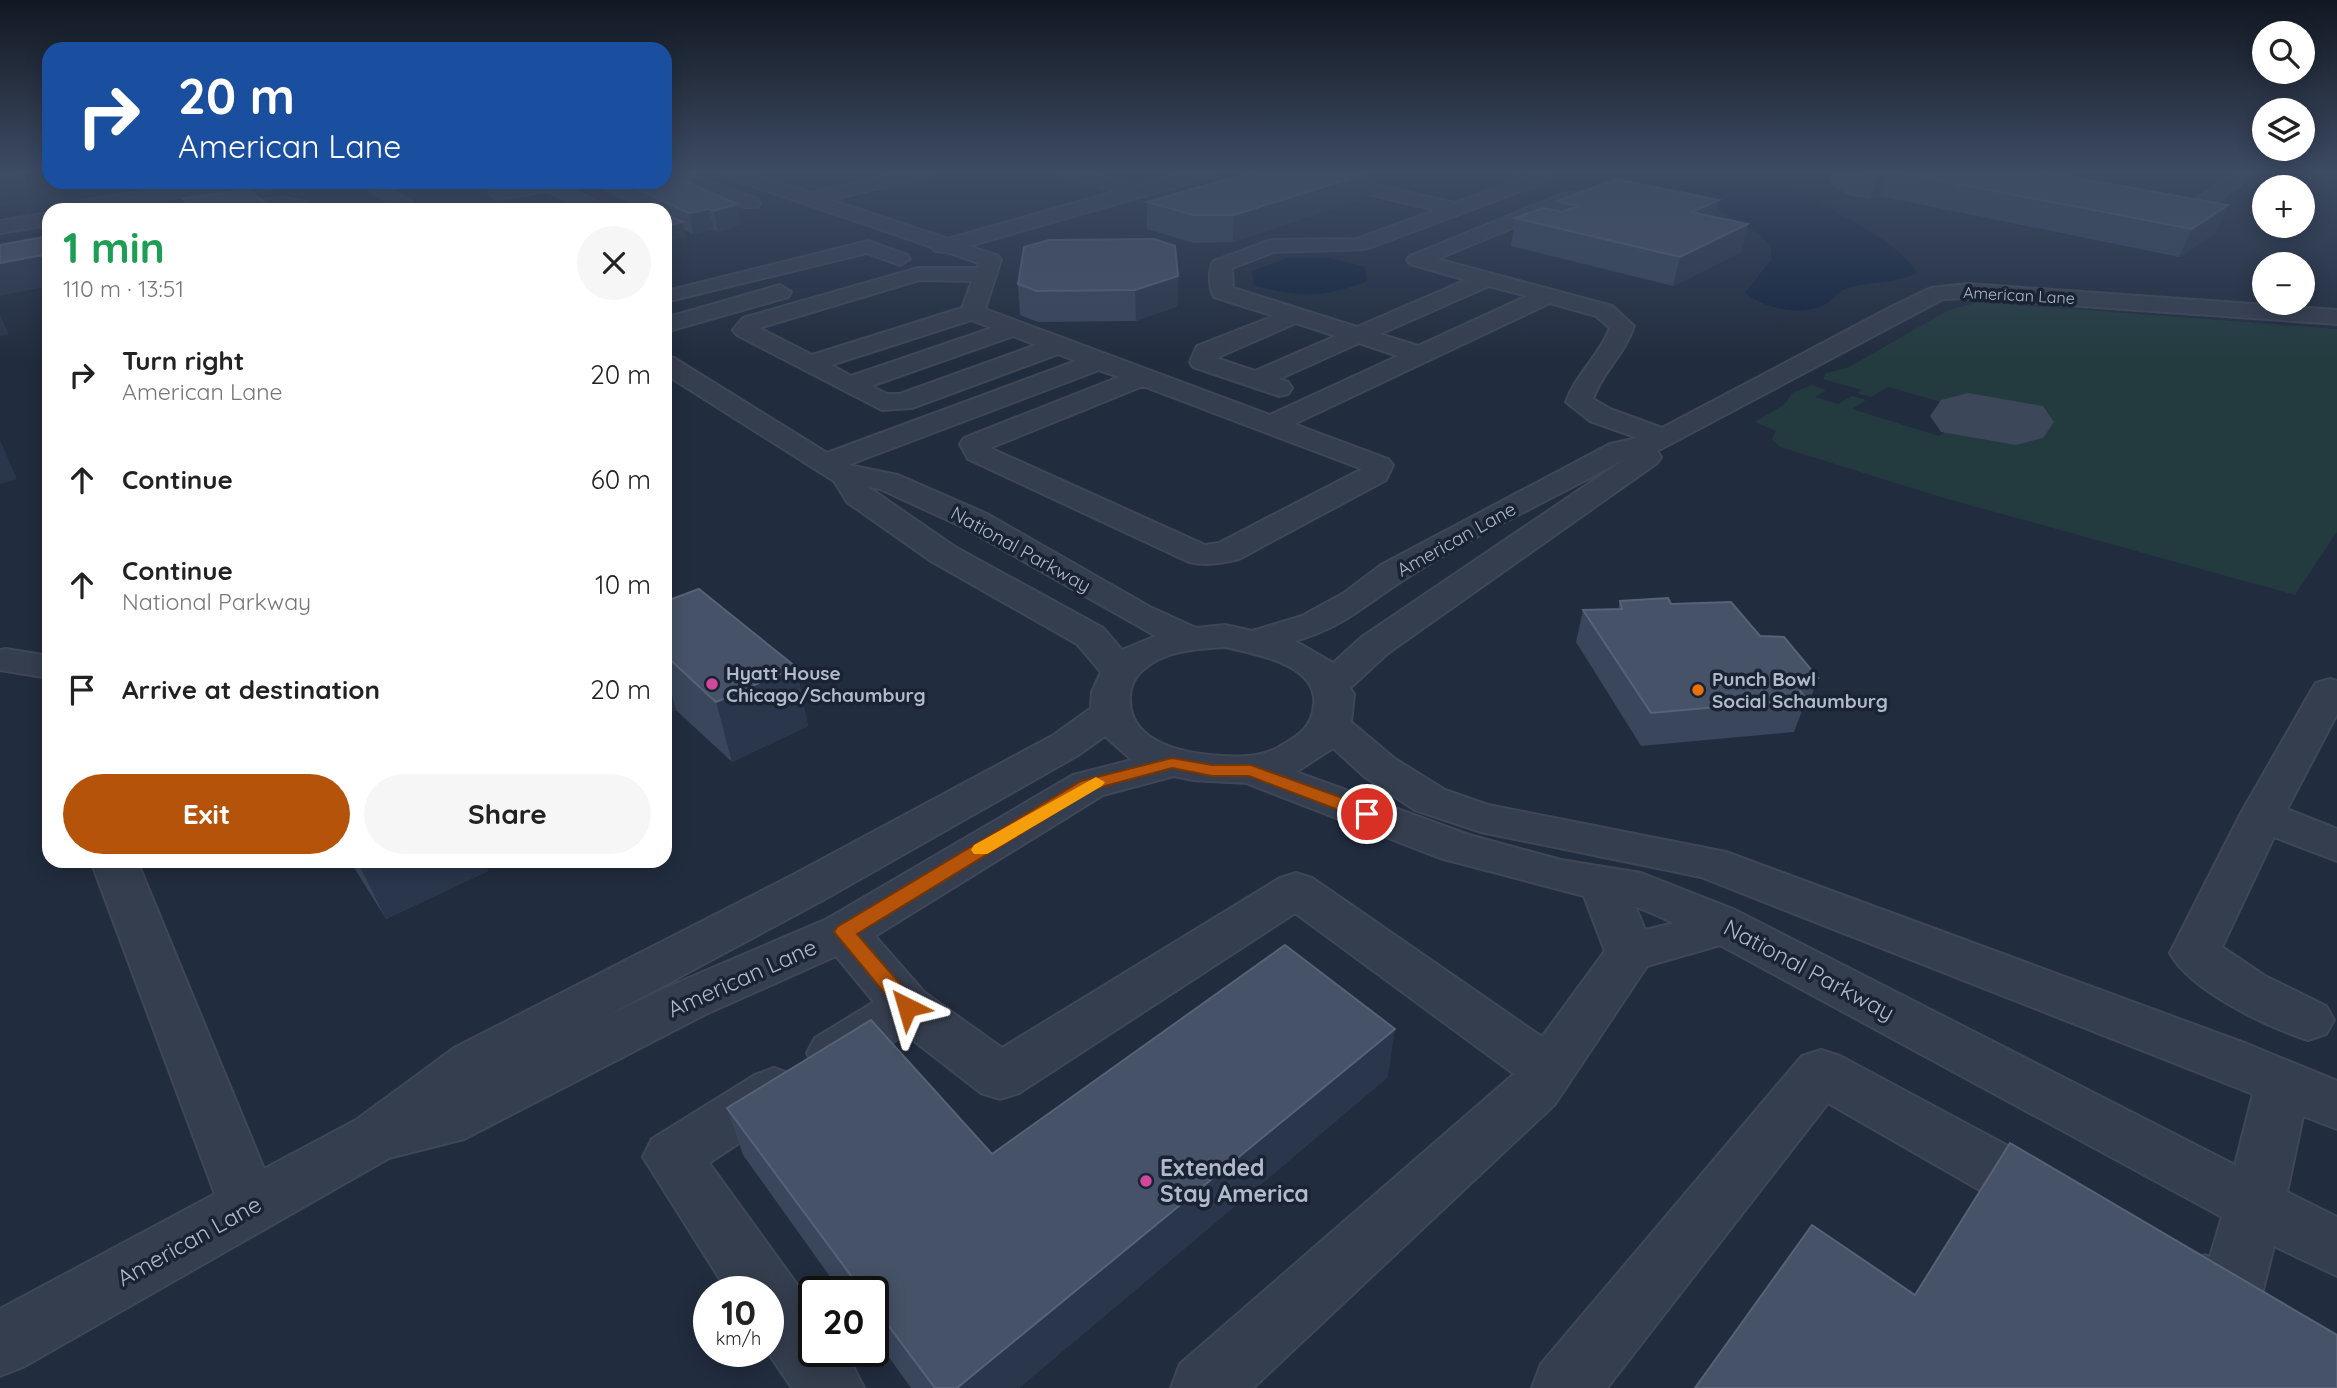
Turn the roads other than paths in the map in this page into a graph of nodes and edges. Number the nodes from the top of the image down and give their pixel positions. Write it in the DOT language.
graph roads {
  1 [pos="838,236"];
  2 [pos="916,236"];
  3 [pos="982,236"];
  4 [pos="1300,236"];
  5 [pos="1382,236"];
  6 [pos="1477,236"];
  7 [pos="946,246"];
  8 [pos="1271,246"];
  9 [pos="868,247"];
  10 [pos="900,258"];
  11 [pos="990,270"];
  12 [pos="848,273"];
  13 [pos="1486,279"];
  14 [pos="795,288"];
  15 [pos="932,295"];
  16 [pos="1548,295"];
  17 [pos="672,296"];
  18 [pos="972,313"];
  19 [pos="1294,316"];
  20 [pos="2337,317"];
  21 [pos="672,323"];
  22 [pos="1014,328"];
  23 [pos="1357,335"];
  24 [pos="798,336"];
  25 [pos="771,344"];
  26 [pos="1058,345"];
  27 [pos="1420,355"];
  28 [pos="1098,361"];
  29 [pos="809,364"];
  30 [pos="672,367"];
  31 [pos="1142,377"];
  32 [pos="1256,380"];
  33 [pos="849,384"];
  34 [pos="1319,402"];
  35 [pos="1270,425"];
  36 [pos="1659,441"];
  37 [pos="835,469"];
  38 [pos="1189,638"];
  39 [pos="1260,640"];
  40 [pos="6,660"];
  41 [pos="42,666"];
  42 [pos="1116,693"];
  43 [pos="2337,693"];
  44 [pos="1332,706"];
  45 [pos="1172,763"];
  46 [pos="1251,770"];
  47 [pos="2262,816"];
  48 [pos="2337,846"];
  49 [pos="117,868"];
  50 [pos="1602,883"];
  51 [pos="1725,926"];
  52 [pos="844,932"];
  53 [pos="1630,953"];
  54 [pos="907,1007"];
  55 [pos="2308,1020"];
  56 [pos="1549,1070"];
  57 [pos="2283,1083"];
  58 [pos="2337,1106"];
  59 [pos="376,1137"];
  60 [pos="2255,1205"];
  61 [pos="250,1208"];
  62 [pos="2085,1218"];
  63 [pos="2337,1248"];
  64 [pos="2157,1258"];
  65 [pos="753,1276"];
  66 [pos="784,1320"];
  67 [pos="0,1344"];
  68 [pos="831,1388"];
  69 [pos="1204,1388"];
  70 [pos="1565,1388"];
  1 -- 9 [label="street"];
  2 -- 7 [label="street"];
  3 -- 7 [label="street"];
  4 -- 8 [label="street"];
  5 -- 8 [label="street"];
  6 -- 13 [label="street"];
  7 -- 10 [label="street"];
  7 -- 11 [label="street"];
  8 -- 19 [label="street"];
  9 -- 10 [label="street"];
  9 -- 17 [label="street"];
  10 -- 12 [label="street"];
  11 -- 15 [label="street"];
  11 -- 18 [label="street"];
  11 -- 25 [label="street"];
  13 -- 16 [label="street"];
  13 -- 23 [label="street"];
  14 -- 21 [label="street"];
  16 -- 27 [label="street"];
  16 -- 36 [label="street"];
  18 -- 22 [label="street"];
  18 -- 29 [label="street"];
  19 -- 23 [label="street"];
  19 -- 32 [label="street"];
  20 -- 36 [label="street, American Lane"];
  22 -- 26 [label="street"];
  22 -- 33 [label="street"];
  23 -- 27 [label="street"];
  23 -- 32 [label="street"];
  24 -- 25 [label="street"];
  25 -- 29 [label="street"];
  26 -- 28 [label="street"];
  26 -- 33 [label="street"];
  27 -- 34 [label="street"];
  28 -- 31 [label="street"];
  28 -- 37 [label="street"];
  29 -- 33 [label="street"];
  30 -- 37 [label="street, National Parkway"];
  31 -- 35 [label="street"];
  31 -- 35 [label="street"];
  32 -- 34 [label="street"];
  34 -- 35 [label="street"];
  36 -- 39 [label="street, American Lane"];
  36 -- 44 [label="street, American Lane"];
  37 -- 38 [label="street, National Parkway"];
  37 -- 42 [label="street, National Parkway"];
  38 -- 39 [label="street"];
  38 -- 42 [label="street"];
  39 -- 44 [label="street"];
  40 -- 41 [label="street"];
  42 -- 45 [label="street"];
  42 -- 59 [label="street, American Lane"];
  43 -- 47 [label="street"];
  44 -- 46 [label="street"];
  44 -- 57 [label="street"];
  45 -- 46 [label="street"];
  45 -- 52 [label="street, American Lane"];
  46 -- 50 [label="street, National Parkway"];
  47 -- 48 [label="street"];
  47 -- 55 [label="street"];
  49 -- 61 [label="street"];
  50 -- 51 [label="street, National Parkway"];
  50 -- 53 [label="street"];
  51 -- 53 [label="street"];
  51 -- 60 [label="street, National Parkway"];
  52 -- 54 [label="street"];
  52 -- 59 [label="street, American Lane"];
  53 -- 56 [label="street"];
  54 -- 56 [label="street"];
  54 -- 65 [label="street"];
  56 -- 69 [label="street"];
  57 -- 58 [label="street"];
  57 -- 60 [label="street"];
  59 -- 61 [label="street, American Lane"];
  60 -- 63 [label="street, National Parkway"];
  60 -- 64 [label="street"];
  61 -- 67 [label="street, American Lane"];
  62 -- 70 [label="street"];
  66 -- 68 [label="street"];
}
